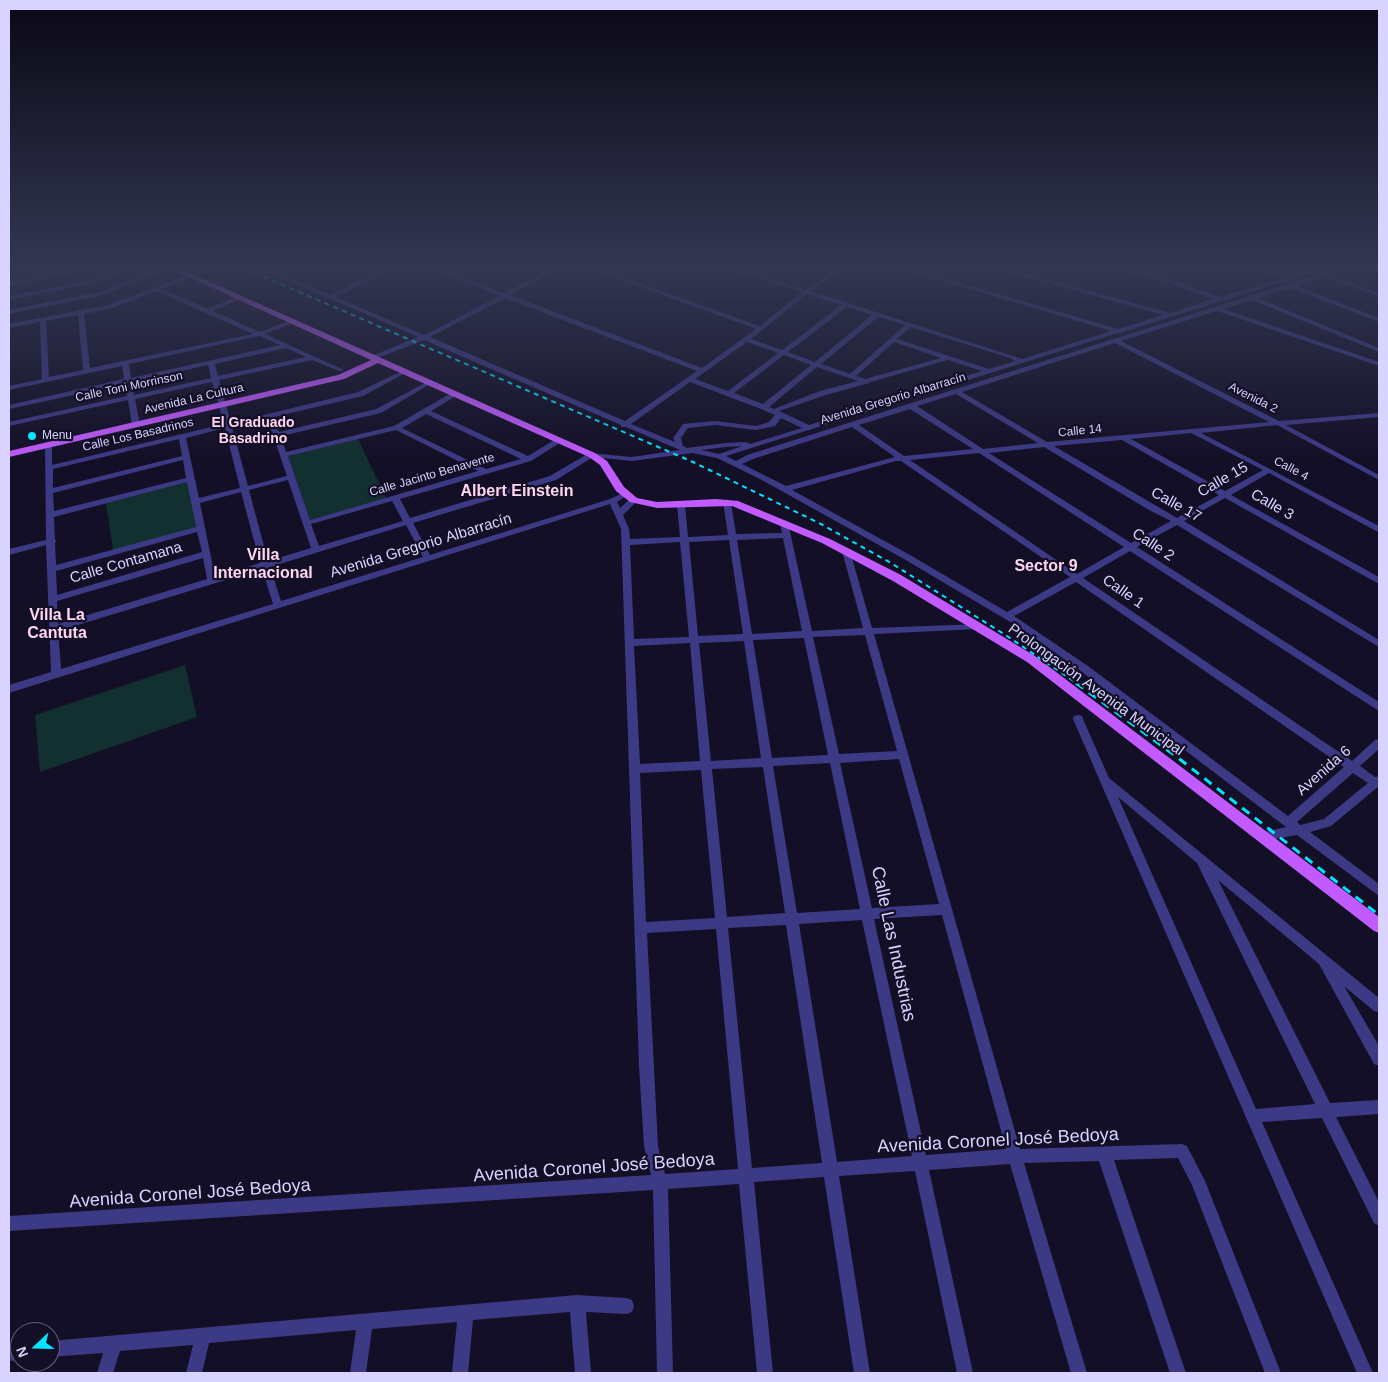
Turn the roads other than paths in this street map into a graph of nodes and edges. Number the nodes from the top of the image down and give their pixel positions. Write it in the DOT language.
graph roads {
  1 [pos="44,333"];
  2 [pos="83,333"];
  3 [pos="319,333"];
  4 [pos="412,333"];
  5 [pos="431,333"];
  6 [pos="605,333"];
  7 [pos="754,333"];
  8 [pos="807,333"];
  9 [pos="853,333"];
  10 [pos="900,333"];
  11 [pos="936,333"];
  12 [pos="1115,333"];
  13 [pos="1123,333"];
  14 [pos="1141,333"];
  15 [pos="1290,333"];
  16 [pos="1339,333"];
  17 [pos="260,334"];
  18 [pos="1130,337"];
  19 [pos="422,338"];
  20 [pos="746,340"];
  21 [pos="893,340"];
  22 [pos="1115,341"];
  23 [pos="286,346"];
  24 [pos="1379,350"];
  25 [pos="783,352"];
  26 [pos="376,357"];
  27 [pos="312,358"];
  28 [pos="948,358"];
  29 [pos="1022,362"];
  30 [pos="125,363"];
  31 [pos="211,363"];
  32 [pos="816,364"];
  33 [pos="1379,364"];
  34 [pos="341,370"];
  35 [pos="702,370"];
  36 [pos="87,371"];
  37 [pos="404,372"];
  38 [pos="991,372"];
  39 [pos="852,376"];
  40 [pos="216,379"];
  41 [pos="689,379"];
  42 [pos="46,380"];
  43 [pos="128,381"];
  44 [pos="868,382"];
  45 [pos="429,383"];
  46 [pos="9,388"];
  47 [pos="957,392"];
  48 [pos="453,394"];
  49 [pos="729,394"];
  50 [pos="131,398"];
  51 [pos="222,402"];
  52 [pos="911,406"];
  53 [pos="9,407"];
  54 [pos="764,407"];
  55 [pos="426,411"];
  56 [pos="777,412"];
  57 [pos="270,416"];
  58 [pos="1379,416"];
  59 [pos="135,422"];
  60 [pos="1278,423"];
  61 [pos="9,424"];
  62 [pos="854,424"];
  63 [pos="624,425"];
  64 [pos="228,426"];
  65 [pos="397,428"];
  66 [pos="809,428"];
  67 [pos="1192,432"];
  68 [pos="277,435"];
  69 [pos="182,437"];
  70 [pos="1124,438"];
  71 [pos="559,440"];
  72 [pos="757,444"];
  73 [pos="48,445"];
  74 [pos="9,446"];
  75 [pos="1048,446"];
  76 [pos="683,449"];
  77 [pos="982,451"];
  78 [pos="9,454"];
  79 [pos="284,455"];
  80 [pos="592,455"];
  81 [pos="719,456"];
  82 [pos="186,457"];
  83 [pos="905,458"];
  84 [pos="528,459"];
  85 [pos="737,464"];
  86 [pos="49,468"];
  87 [pos="1269,470"];
  88 [pos="486,472"];
  89 [pos="291,477"];
  90 [pos="1379,478"];
  91 [pos="191,479"];
  92 [pos="245,489"];
  93 [pos="786,490"];
  94 [pos="50,491"];
  95 [pos="1226,494"];
  96 [pos="630,497"];
  97 [pos="395,498"];
  98 [pos="613,501"];
  99 [pos="196,502"];
  100 [pos="727,502"];
  101 [pos="681,505"];
  102 [pos="619,514"];
  103 [pos="50,515"];
  104 [pos="1177,522"];
  105 [pos="307,523"];
  106 [pos="407,523"];
  107 [pos="784,523"];
  108 [pos="201,528"];
  109 [pos="1379,529"];
  110 [pos="787,535"];
  111 [pos="733,538"];
  112 [pos="684,540"];
  113 [pos="52,541"];
  114 [pos="625,542"];
  115 [pos="1132,548"];
  116 [pos="316,550"];
  117 [pos="846,551"];
  118 [pos="9,552"];
  119 [pos="206,554"];
  120 [pos="428,559"];
  121 [pos="265,566"];
  122 [pos="52,569"];
  123 [pos="1078,577"];
  124 [pos="1379,581"];
  125 [pos="212,582"];
  126 [pos="52,598"];
  127 [pos="278,606"];
  128 [pos="1008,616"];
  129 [pos="978,626"];
  130 [pos="53,629"];
  131 [pos="869,631"];
  132 [pos="808,634"];
  133 [pos="748,637"];
  134 [pos="694,640"];
  135 [pos="629,643"];
  136 [pos="1379,644"];
  137 [pos="56,675"];
  138 [pos="9,689"];
  139 [pos="1379,707"];
  140 [pos="1078,719"];
  141 [pos="1379,743"];
  142 [pos="903,755"];
  143 [pos="834,759"];
  144 [pos="768,762"];
  145 [pos="706,766"];
  146 [pos="1353,767"];
  147 [pos="634,770"];
  148 [pos="1103,779"];
  149 [pos="1378,781"];
  150 [pos="1289,822"];
  151 [pos="1298,830"];
  152 [pos="1263,836"];
  153 [pos="1201,859"];
  154 [pos="1379,892"];
  155 [pos="946,909"];
  156 [pos="867,914"];
  157 [pos="792,919"];
  158 [pos="721,923"];
  159 [pos="1379,926"];
  160 [pos="641,928"];
  161 [pos="1322,959"];
  162 [pos="1379,1006"];
  163 [pos="1379,1059"];
  164 [pos="1379,1107"];
  165 [pos="1326,1110"];
  166 [pos="1252,1116"];
  167 [pos="1104,1154"];
  168 [pos="1015,1156"];
  169 [pos="919,1163"];
  170 [pos="831,1170"];
  171 [pos="746,1176"];
  172 [pos="660,1182"];
  173 [pos="1379,1218"];
  174 [pos="9,1224"];
  175 [pos="577,1303"];
  176 [pos="626,1306"];
  177 [pos="466,1313"];
  178 [pos="365,1322"];
  179 [pos="203,1336"];
  180 [pos="114,1344"];
  181 [pos="60,1348"];
  182 [pos="105,1373"];
  183 [pos="194,1373"];
  184 [pos="358,1373"];
  185 [pos="460,1373"];
  186 [pos="584,1373"];
  187 [pos="665,1373"];
  188 [pos="765,1373"];
  189 [pos="862,1373"];
  190 [pos="965,1373"];
  191 [pos="1079,1373"];
  192 [pos="1178,1373"];
  193 [pos="1273,1373"];
  194 [pos="1365,1373"];
  1 -- 42 [label="street"];
  2 -- 36 [label="street"];
  3 -- 26 [label="main road"];
  4 -- 19 [label="street"];
  5 -- 19 [label="street, Avenida La Cultura"];
  6 -- 35 [label="street"];
  7 -- 20 [label="street"];
  8 -- 25 [label="street"];
  9 -- 32 [label="street"];
  10 -- 21 [label="street"];
  11 -- 29 [label="street"];
  12 -- 29 [label="street, Avenida Gregorio Albarracín"];
  13 -- 18 [label="street"];
  14 -- 18 [label="street, Avenida Gregorio Albarracín"];
  15 -- 33 [label="street"];
  16 -- 24 [label="street"];
  17 -- 23 [label="street"];
  17 -- 30 [label="street"];
  18 -- 22 [label="street, Avenida Gregorio Albarracín"];
  19 -- 26 [label="street, Avenida La Cultura"];
  19 -- 63 [label="street"];
  20 -- 25 [label="street"];
  20 -- 35 [label="street"];
  21 -- 28 [label="street"];
  21 -- 39 [label="street"];
  22 -- 47 [label="street, Avenida Gregorio Albarracín"];
  22 -- 60 [label="street, Avenida 2"];
  23 -- 27 [label="street"];
  23 -- 31 [label="street"];
  25 -- 32 [label="street"];
  25 -- 49 [label="street"];
  26 -- 34 [label="main road, Avenida La Cultura"];
  26 -- 37 [label="main road"];
  26 -- 51 [label="main road, Avenida La Cultura"];
  27 -- 34 [label="street"];
  27 -- 40 [label="street, Calle Toni Morrinson"];
  28 -- 38 [label="street"];
  28 -- 44 [label="street"];
  29 -- 38 [label="street, Avenida Gregorio Albarracín"];
  30 -- 36 [label="street"];
  30 -- 43 [label="street"];
  31 -- 40 [label="street"];
  31 -- 43 [label="street"];
  32 -- 39 [label="street"];
  32 -- 54 [label="street"];
  34 -- 51 [label="main road, Avenida La Cultura"];
  35 -- 41 [label="street"];
  36 -- 42 [label="street"];
  37 -- 45 [label="main road"];
  37 -- 57 [label="street, Calle Los Basadrinos"];
  38 -- 66 [label="street, Avenida Gregorio Albarracín"];
  39 -- 44 [label="street"];
  40 -- 50 [label="street, Calle Toni Morrinson"];
  40 -- 51 [label="street"];
  41 -- 49 [label="street"];
  41 -- 63 [label="street"];
  42 -- 46 [label="street"];
  43 -- 50 [label="street"];
  43 -- 53 [label="street"];
  44 -- 56 [label="street"];
  45 -- 48 [label="main road"];
  45 -- 68 [label="street"];
  47 -- 52 [label="street, Avenida Gregorio Albarracín"];
  47 -- 75 [label="street, Calle 17"];
  48 -- 55 [label="street"];
  48 -- 71 [label="main road"];
  49 -- 54 [label="street"];
  50 -- 59 [label="street"];
  50 -- 61 [label="street, Calle Toni Morrinson"];
  51 -- 59 [label="main road, Avenida La Cultura"];
  51 -- 64 [label="street"];
  52 -- 62 [label="street, Avenida Gregorio Albarracín"];
  52 -- 77 [label="street, Calle 2"];
  54 -- 56 [label="street"];
  55 -- 65 [label="street"];
  55 -- 84 [label="street"];
  56 -- 66 [label="street"];
  56 -- 76 [label="street"];
  57 -- 64 [label="street, Calle Los Basadrinos"];
  57 -- 68 [label="street"];
  58 -- 60 [label="street, Calle 14"];
  59 -- 73 [label="main road, Avenida La Cultura"];
  59 -- 74 [label="main road, Avenida La Cultura"];
  60 -- 67 [label="street, Calle 14"];
  60 -- 90 [label="street, Avenida 2"];
  62 -- 83 [label="street, Calle 1"];
  62 -- 85 [label="street, Avenida Gregorio Albarracín"];
  63 -- 76 [label="street"];
  64 -- 69 [label="street, Calle Los Basadrinos"];
  64 -- 92 [label="street"];
  65 -- 79 [label="street"];
  65 -- 88 [label="street"];
  66 -- 72 [label="street, Avenida Gregorio Albarracín"];
  67 -- 70 [label="street, Calle 14"];
  67 -- 87 [label="street, Calle 4"];
  68 -- 79 [label="street"];
  69 -- 82 [label="street"];
  69 -- 86 [label="street, Calle Los Basadrinos"];
  70 -- 75 [label="street, Calle 14"];
  70 -- 95 [label="street, Calle 3"];
  71 -- 80 [label="main road"];
  71 -- 84 [label="street, Calle Jacinto Benavente"];
  72 -- 76 [label="street"];
  72 -- 81 [label="street, Avenida Gregorio Albarracín"];
  73 -- 78 [label="main road, Avenida La Cultura"];
  73 -- 86 [label="street"];
  75 -- 77 [label="street, Calle 14"];
  75 -- 104 [label="street, Calle 17"];
  76 -- 80 [label="street"];
  76 -- 81 [label="street"];
  77 -- 83 [label="street, Calle 14"];
  77 -- 115 [label="street, Calle 2"];
  79 -- 89 [label="street"];
  80 -- 96 [label="main road"];
  80 -- 106 [label="street"];
  81 -- 85 [label="street, Prolongación Avenida Municipal"];
  82 -- 91 [label="street"];
  82 -- 94 [label="street"];
  83 -- 93 [label="street, Calle 14"];
  83 -- 123 [label="street, Calle 1"];
  84 -- 88 [label="street, Calle Jacinto Benavente"];
  85 -- 93 [label="street, Prolongación Avenida Municipal"];
  86 -- 94 [label="street"];
  87 -- 95 [label="street, Calle 15"];
  87 -- 109 [label="street, Calle 4"];
  88 -- 97 [label="street, Calle Jacinto Benavente"];
  89 -- 92 [label="street"];
  89 -- 105 [label="street"];
  91 -- 99 [label="street"];
  91 -- 103 [label="street"];
  92 -- 99 [label="street"];
  92 -- 121 [label="street"];
  93 -- 128 [label="street, Prolongación Avenida Municipal"];
  94 -- 103 [label="street"];
  95 -- 104 [label="street, Calle 15"];
  95 -- 124 [label="street, Calle 3"];
  96 -- 98 [label="street, Avenida Gregorio Albarracín"];
  96 -- 101 [label="main road, Prolongación Avenida Municipal"];
  96 -- 102 [label="street"];
  97 -- 105 [label="street, Calle Jacinto Benavente"];
  97 -- 106 [label="street"];
  98 -- 102 [label="street"];
  98 -- 120 [label="street, Avenida Gregorio Albarracín"];
  99 -- 108 [label="street"];
  100 -- 101 [label="main road, Prolongación Avenida Municipal"];
  100 -- 107 [label="main road, Prolongación Avenida Municipal"];
  100 -- 111 [label="street"];
  101 -- 112 [label="street"];
  102 -- 114 [label="street"];
  103 -- 113 [label="street"];
  104 -- 115 [label="street, Calle 15"];
  104 -- 136 [label="street, Calle 17"];
  105 -- 116 [label="street"];
  106 -- 116 [label="street"];
  106 -- 120 [label="street"];
  107 -- 110 [label="street, Calle Las Industrias"];
  107 -- 117 [label="main road, Prolongación Avenida Municipal"];
  108 -- 119 [label="street"];
  108 -- 122 [label="street"];
  110 -- 111 [label="street"];
  110 -- 132 [label="street, Calle Las Industrias"];
  111 -- 112 [label="street"];
  111 -- 133 [label="street"];
  112 -- 114 [label="street"];
  112 -- 134 [label="street"];
  113 -- 118 [label="street"];
  113 -- 122 [label="street"];
  114 -- 135 [label="street"];
  115 -- 123 [label="street, Calle 15"];
  115 -- 139 [label="street, Calle 2"];
  116 -- 121 [label="street"];
  117 -- 129 [label="main road, Prolongación Avenida Municipal"];
  117 -- 131 [label="street"];
  119 -- 125 [label="street"];
  119 -- 126 [label="street, Calle Contamana"];
  120 -- 127 [label="street, Avenida Gregorio Albarracín"];
  121 -- 125 [label="street"];
  121 -- 127 [label="street"];
  122 -- 126 [label="street"];
  123 -- 128 [label="street, Calle 15"];
  123 -- 146 [label="street, Calle 1"];
  125 -- 130 [label="street"];
  126 -- 130 [label="street"];
  127 -- 137 [label="street, Avenida Gregorio Albarracín"];
  128 -- 150 [label="street, Prolongación Avenida Municipal"];
  129 -- 131 [label="street"];
  129 -- 152 [label="main road, Prolongación Avenida Municipal"];
  130 -- 137 [label="street"];
  131 -- 132 [label="street"];
  131 -- 142 [label="street"];
  132 -- 133 [label="street"];
  132 -- 143 [label="street, Calle Las Industrias"];
  133 -- 134 [label="street"];
  133 -- 144 [label="street"];
  134 -- 135 [label="street"];
  134 -- 145 [label="street"];
  135 -- 147 [label="street"];
  137 -- 138 [label="street, Avenida Gregorio Albarracín"];
  140 -- 148 [label="street"];
  141 -- 146 [label="street, Avenida 6"];
  142 -- 143 [label="street"];
  142 -- 155 [label="street"];
  143 -- 144 [label="street"];
  143 -- 156 [label="street, Calle Las Industrias"];
  144 -- 145 [label="street"];
  144 -- 157 [label="street"];
  145 -- 147 [label="street"];
  145 -- 158 [label="street"];
  146 -- 149 [label="street, Calle 1"];
  146 -- 150 [label="street, Avenida 6"];
  147 -- 160 [label="street"];
  148 -- 153 [label="street"];
  148 -- 166 [label="street"];
  149 -- 151 [label="street"];
  150 -- 151 [label="street, Prolongación Avenida Municipal"];
  151 -- 152 [label="street"];
  151 -- 154 [label="street, Prolongación Avenida Municipal"];
  152 -- 159 [label="main road, Prolongación Avenida Municipal"];
  153 -- 161 [label="street"];
  153 -- 165 [label="street"];
  155 -- 156 [label="street"];
  155 -- 168 [label="street"];
  156 -- 157 [label="street"];
  156 -- 169 [label="street, Calle Las Industrias"];
  157 -- 158 [label="street"];
  157 -- 170 [label="street"];
  158 -- 160 [label="street"];
  158 -- 171 [label="street"];
  160 -- 172 [label="street"];
  161 -- 162 [label="street"];
  161 -- 163 [label="street"];
  164 -- 165 [label="street"];
  165 -- 166 [label="street"];
  165 -- 173 [label="street"];
  166 -- 194 [label="street"];
  167 -- 168 [label="street, Avenida Coronel José Bedoya"];
  167 -- 192 [label="street"];
  167 -- 193 [label="street, Avenida Coronel José Bedoya"];
  168 -- 169 [label="street, Avenida Coronel José Bedoya"];
  168 -- 191 [label="street"];
  169 -- 170 [label="street, Avenida Coronel José Bedoya"];
  169 -- 190 [label="street, Calle Las Industrias"];
  170 -- 171 [label="street, Avenida Coronel José Bedoya"];
  170 -- 189 [label="street"];
  171 -- 172 [label="street, Avenida Coronel José Bedoya"];
  171 -- 188 [label="street"];
  172 -- 174 [label="street, Avenida Coronel José Bedoya"];
  172 -- 187 [label="street"];
  175 -- 176 [label="street"];
  175 -- 177 [label="street"];
  175 -- 186 [label="street"];
  177 -- 178 [label="street"];
  177 -- 185 [label="street"];
  178 -- 179 [label="street"];
  178 -- 184 [label="street"];
  179 -- 180 [label="street"];
  179 -- 183 [label="street"];
  180 -- 181 [label="street"];
  180 -- 182 [label="street"];
}
